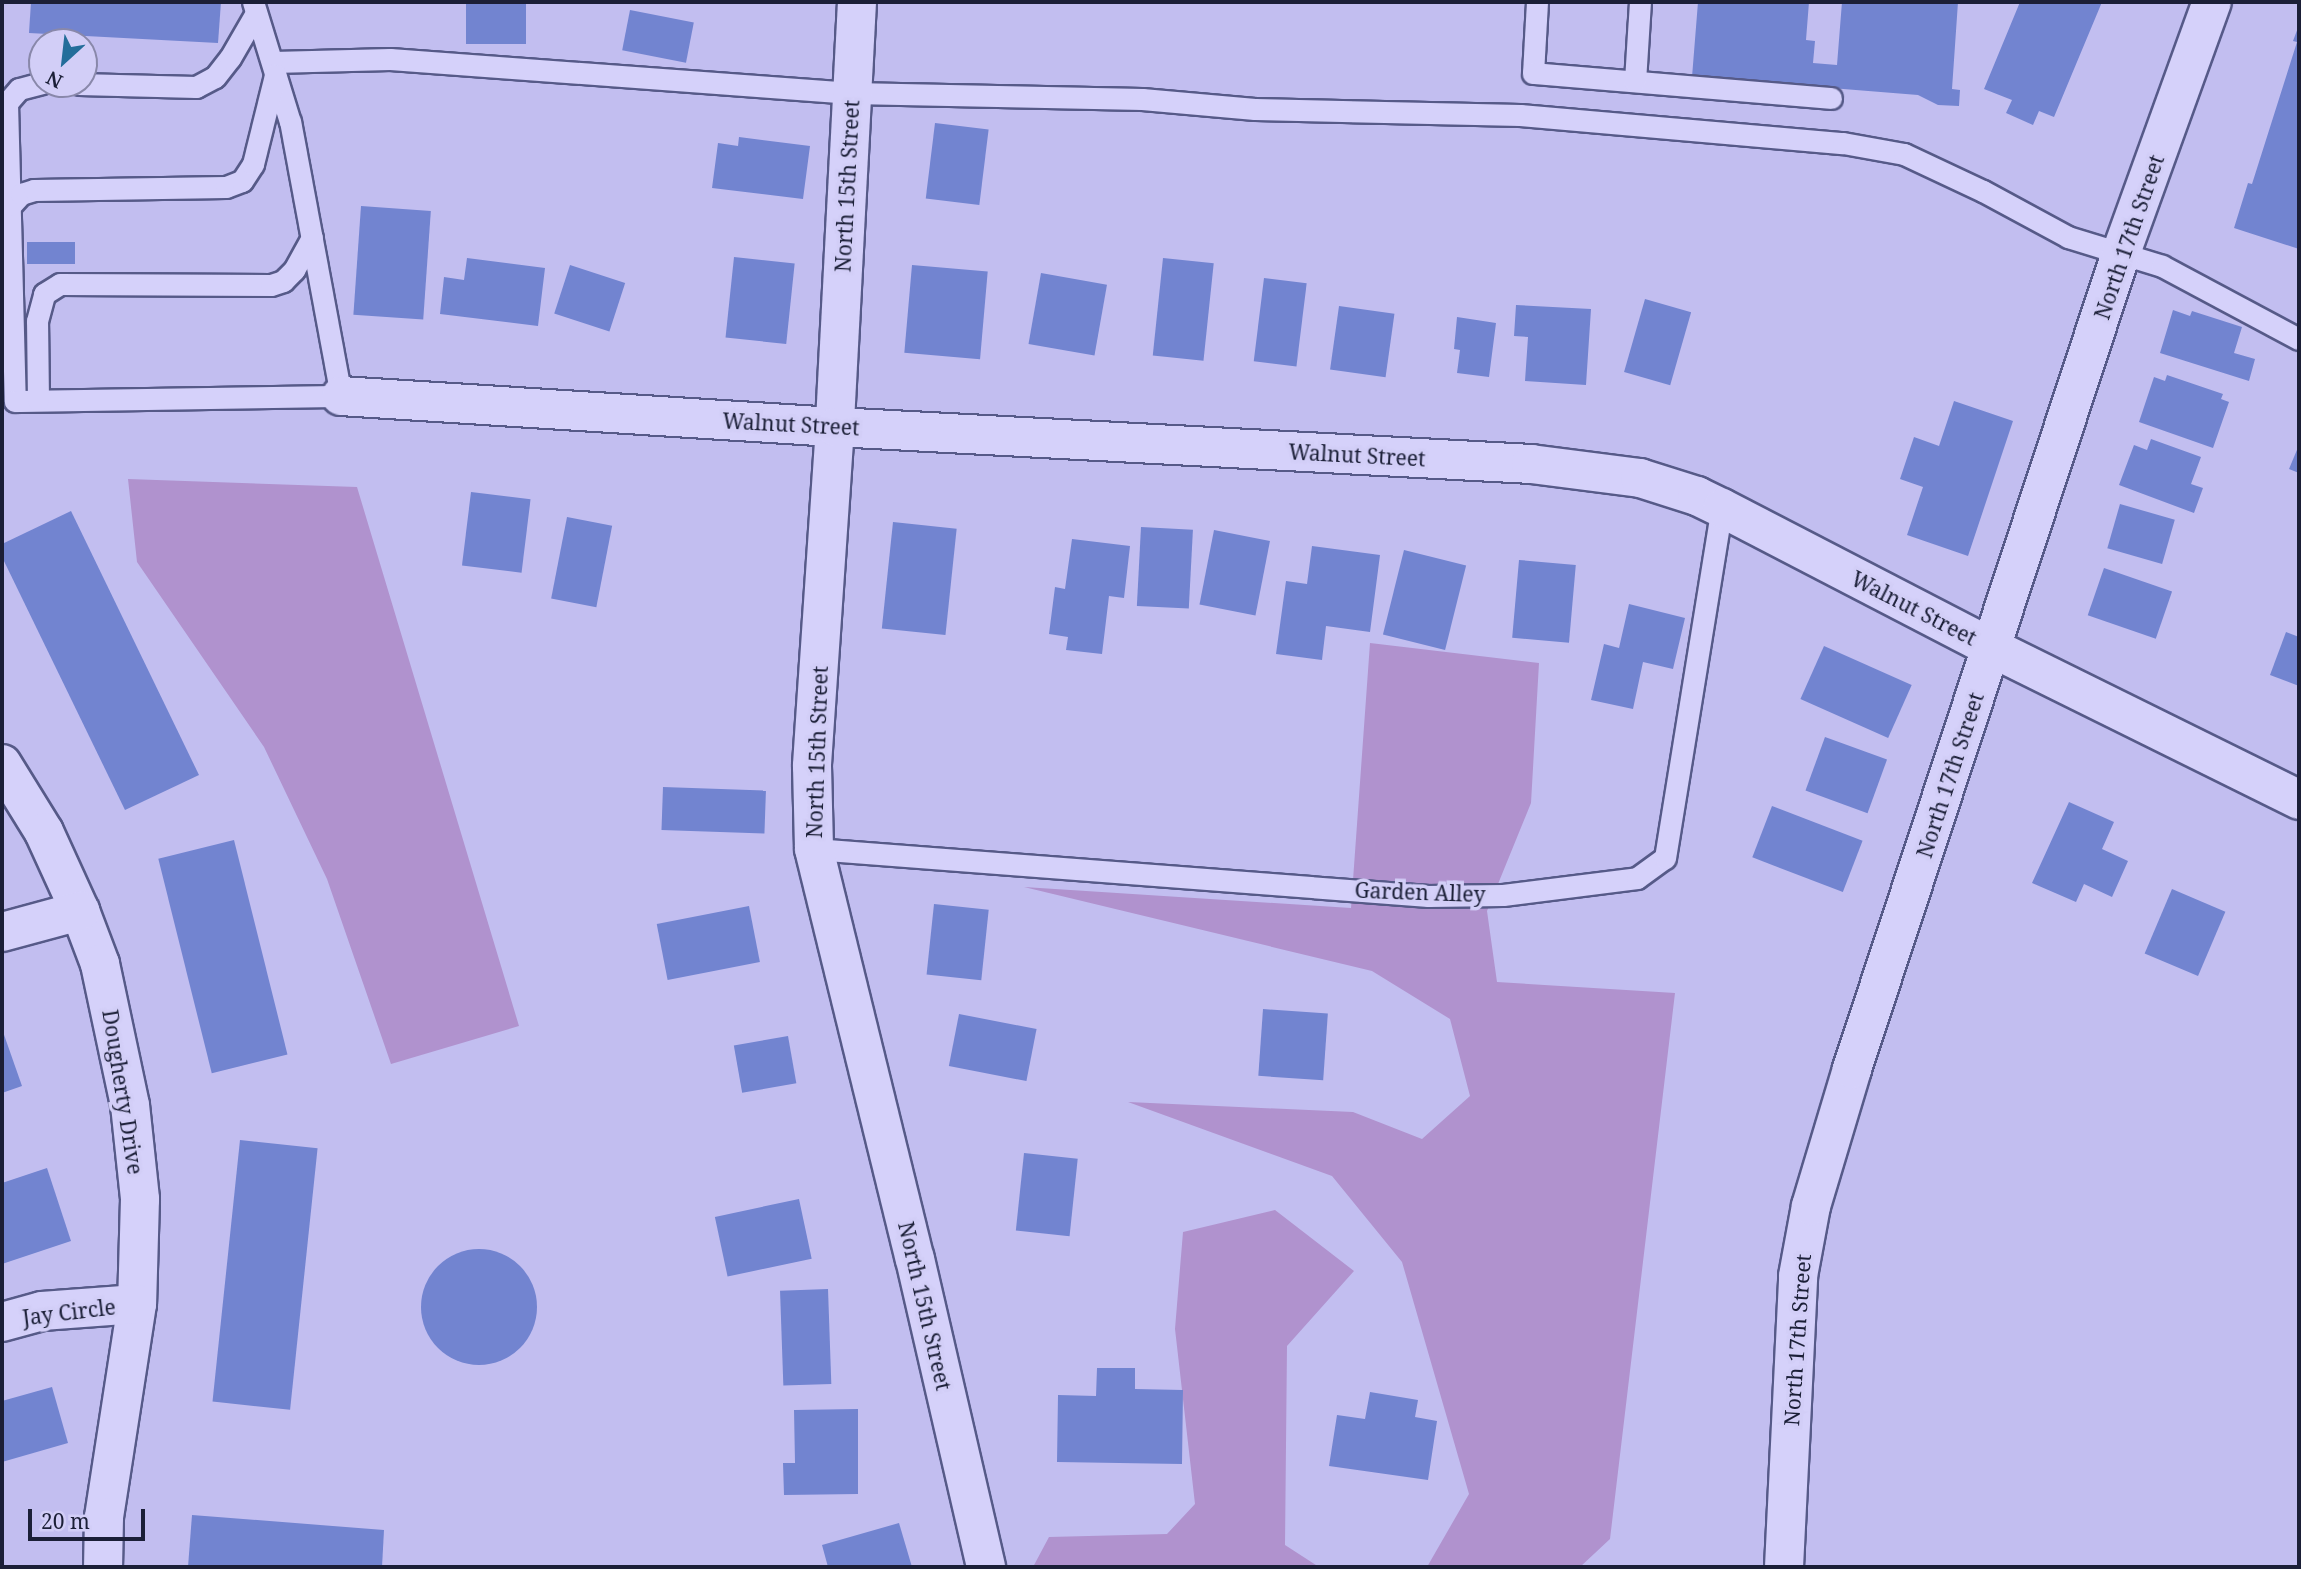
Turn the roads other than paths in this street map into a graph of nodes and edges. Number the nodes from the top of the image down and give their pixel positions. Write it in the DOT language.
graph roads {
  1 [pos="857,2"];
  2 [pos="1537,2"];
  3 [pos="1640,2"];
  4 [pos="2212,2"];
  5 [pos="254,7"];
  6 [pos="274,68"];
  7 [pos="1635,81"];
  8 [pos="98,84"];
  9 [pos="28,87"];
  10 [pos="852,93"];
  11 [pos="1831,98"];
  12 [pos="11,205"];
  13 [pos="312,238"];
  14 [pos="2121,253"];
  15 [pos="2299,339"];
  16 [pos="341,396"];
  17 [pos="38,400"];
  18 [pos="835,427"];
  19 [pos="1722,508"];
  20 [pos="1992,648"];
  21 [pos="2,764"];
  22 [pos="2299,800"];
  23 [pos="814,849"];
  24 [pos="80,911"];
  25 [pos="2,932"];
  26 [pos="137,1304"];
  27 [pos="2,1322"];
  28 [pos="103,1567"];
  29 [pos="986,1567"];
  30 [pos="1784,1567"];
  1 -- 10 [label="street, North 15th Street"];
  2 -- 7 [label="lane"];
  3 -- 7 [label="lane"];
  4 -- 14 [label="street, North 17th Street"];
  5 -- 6 [label="lane"];
  5 -- 8 [label="lane"];
  6 -- 10 [label="lane"];
  6 -- 12 [label="lane"];
  6 -- 13 [label="lane"];
  7 -- 11 [label="lane"];
  9 -- 12 [label="lane"];
  10 -- 14 [label="lane"];
  10 -- 18 [label="street, North 15th Street"];
  12 -- 17 [label="lane"];
  13 -- 16 [label="lane"];
  13 -- 17 [label="lane"];
  14 -- 15 [label="lane"];
  14 -- 20 [label="street, North 17th Street"];
  16 -- 17 [label="lane"];
  16 -- 18 [label="street, Walnut Street"];
  18 -- 19 [label="street, Walnut Street"];
  18 -- 23 [label="street, North 15th Street"];
  19 -- 20 [label="street, Walnut Street"];
  19 -- 23 [label="lane, Garden Alley"];
  20 -- 22 [label="street, Walnut Street"];
  20 -- 30 [label="street, North 17th Street"];
  21 -- 24 [label="street, Dougherty Drive"];
  23 -- 29 [label="street, North 15th Street"];
  24 -- 25 [label="street"];
  24 -- 26 [label="street, Dougherty Drive"];
  26 -- 27 [label="street, Jay Circle"];
  26 -- 28 [label="street, Dougherty Drive"];
}
